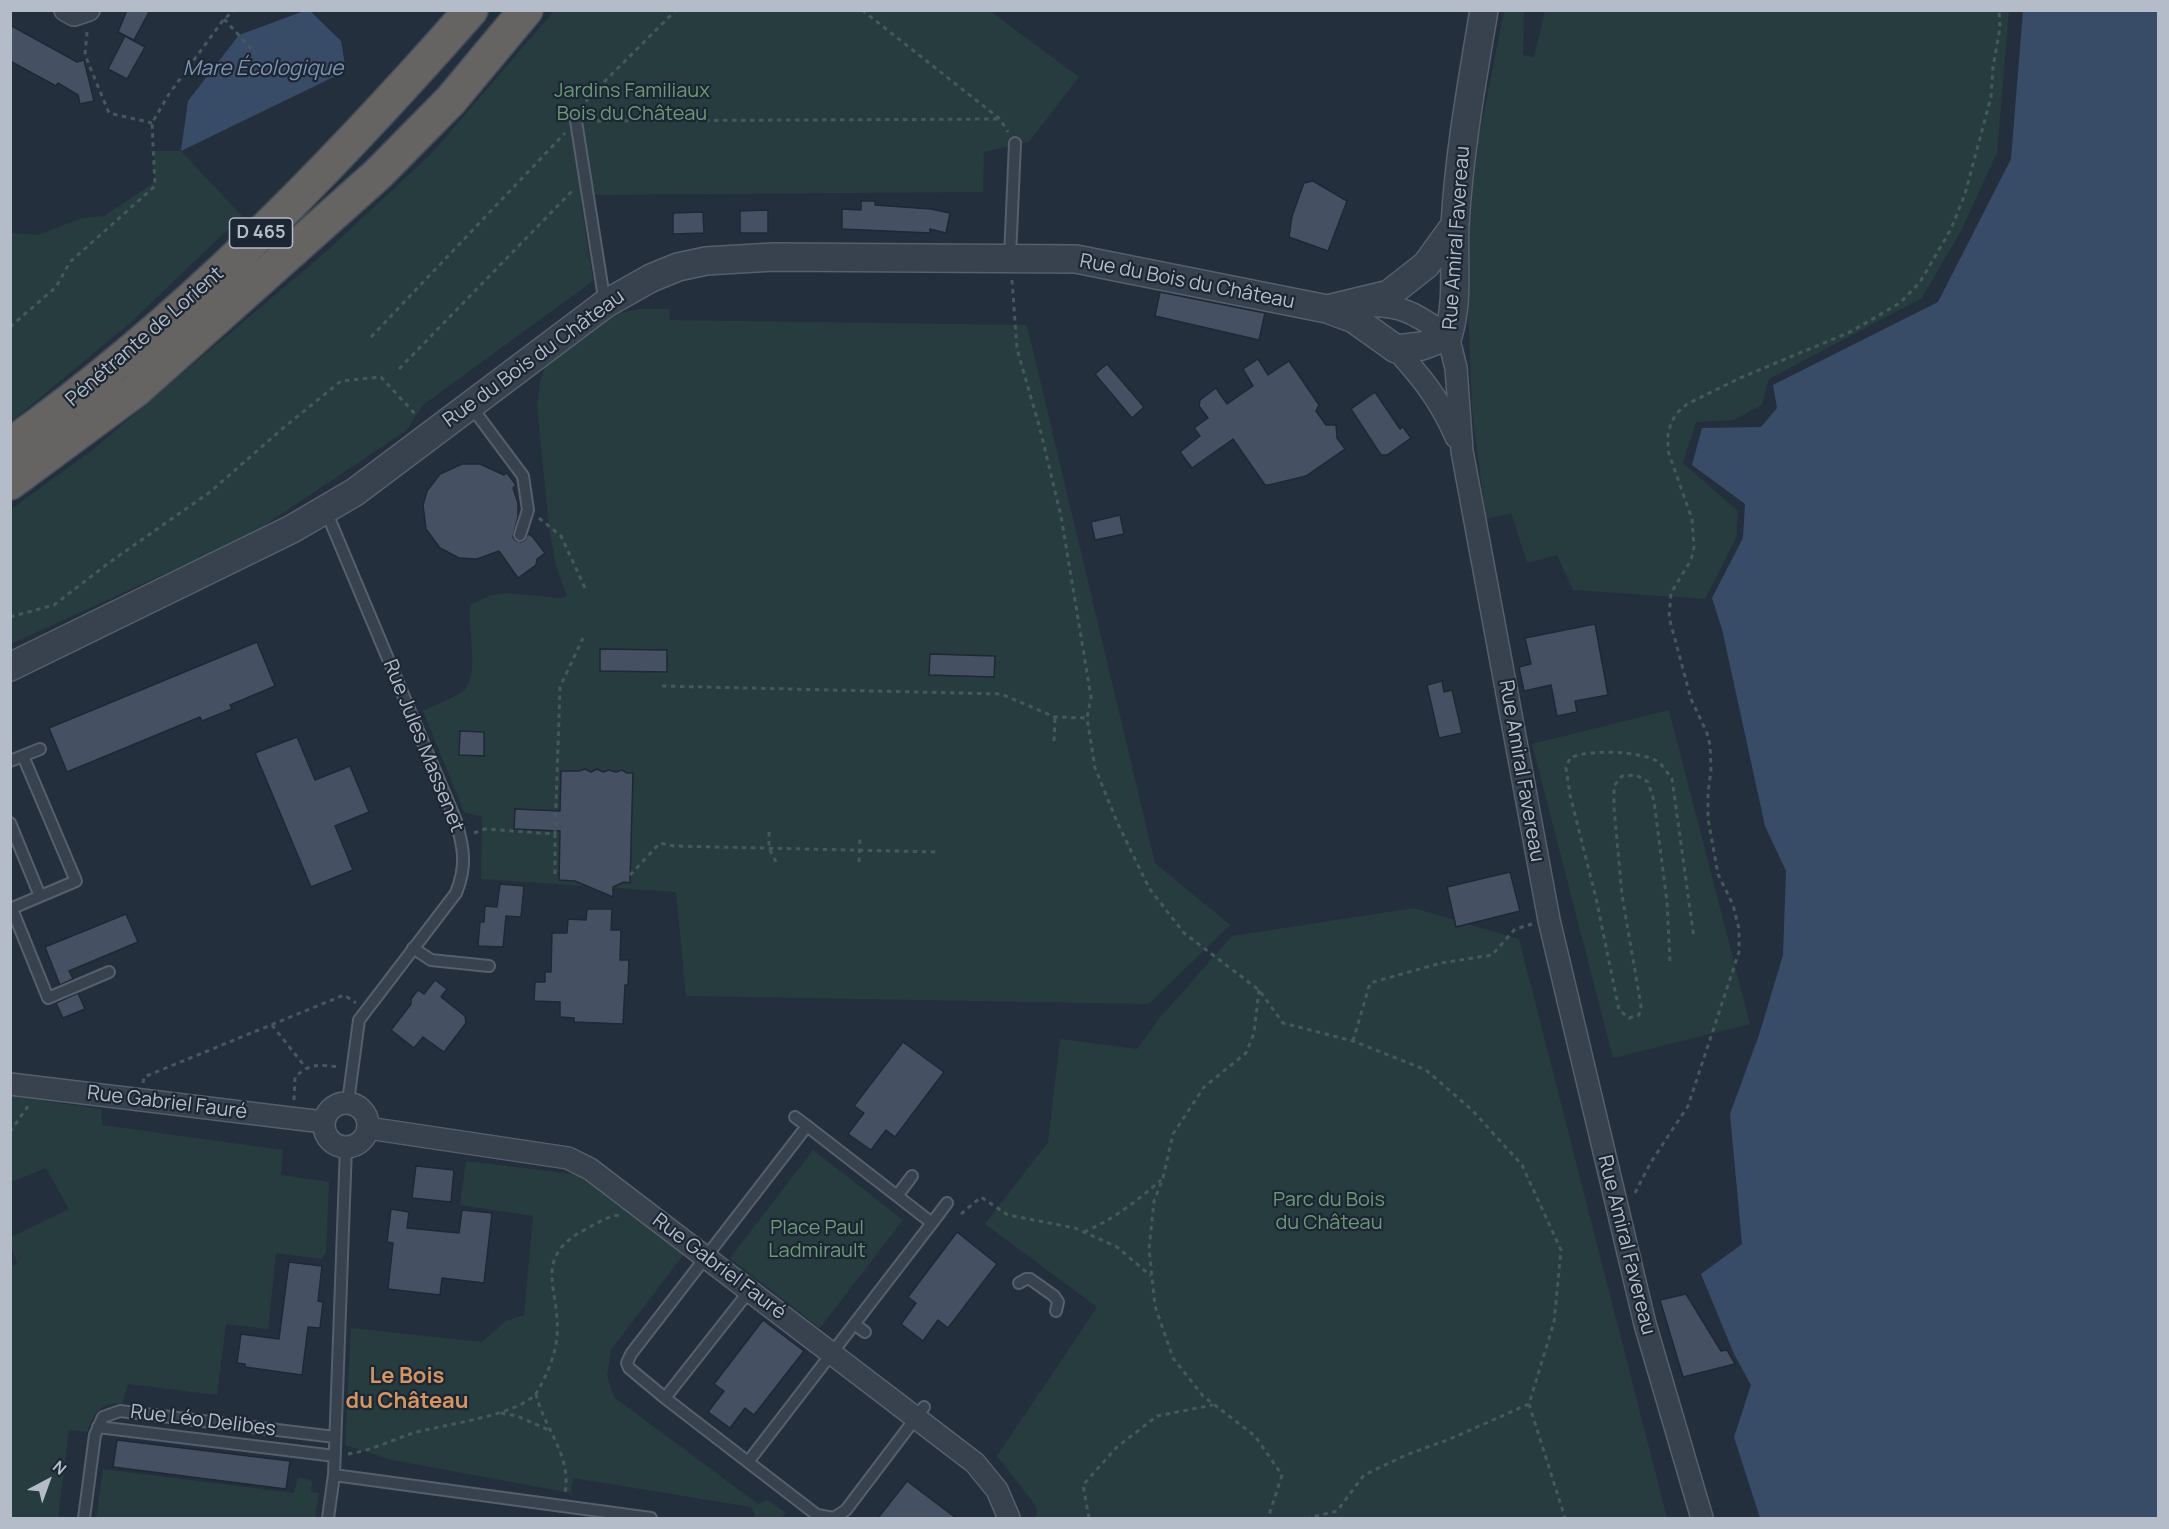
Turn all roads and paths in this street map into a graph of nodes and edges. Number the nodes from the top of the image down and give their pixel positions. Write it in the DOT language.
graph roads {
  1 [pos="64,10"];
  2 [pos="235,10"];
  3 [pos="463,10"];
  4 [pos="471,10"];
  5 [pos="507,10"];
  6 [pos="526,10"];
  7 [pos="675,10"];
  8 [pos="862,10"];
  9 [pos="1484,10"];
  10 [pos="2000,10"];
  11 [pos="88,11"];
  12 [pos="224,19"];
  13 [pos="446,38"];
  14 [pos="255,53"];
  15 [pos="576,121"];
  16 [pos="152,123"];
  17 [pos="1015,143"];
  18 [pos="378,174"];
  19 [pos="586,175"];
  20 [pos="1455,225"];
  21 [pos="1010,260"];
  22 [pos="605,304"];
  23 [pos="1327,309"];
  24 [pos="10,327"];
  25 [pos="1449,336"];
  26 [pos="371,337"];
  27 [pos="1396,349"];
  28 [pos="399,369"];
  29 [pos="470,405"];
  30 [pos="433,433"];
  31 [pos="10,445"];
  32 [pos="1462,451"];
  33 [pos="10,483"];
  34 [pos="528,510"];
  35 [pos="326,511"];
  36 [pos="520,535"];
  37 [pos="586,590"];
  38 [pos="10,617"];
  39 [pos="583,638"];
  40 [pos="10,667"];
  41 [pos="662,686"];
  42 [pos="1055,717"];
  43 [pos="1087,718"];
  44 [pos="1054,741"];
  45 [pos="40,749"];
  46 [pos="23,756"];
  47 [pos="10,761"];
  48 [pos="10,823"];
  49 [pos="769,832"];
  50 [pos="555,834"];
  51 [pos="860,836"];
  52 [pos="461,838"];
  53 [pos="769,848"];
  54 [pos="859,850"];
  55 [pos="938,852"];
  56 [pos="859,862"];
  57 [pos="777,864"];
  58 [pos="555,874"];
  59 [pos="630,875"];
  60 [pos="40,896"];
  61 [pos="11,909"];
  62 [pos="1549,920"];
  63 [pos="1694,938"];
  64 [pos="413,948"];
  65 [pos="1670,961"];
  66 [pos="489,966"];
  67 [pos="109,972"];
  68 [pos="1259,990"];
  69 [pos="365,1009"];
  70 [pos="272,1025"];
  71 [pos="1353,1041"];
  72 [pos="306,1068"];
  73 [pos="353,1069"];
  74 [pos="10,1084"];
  75 [pos="32,1087"];
  76 [pos="140,1100"];
  77 [pos="348,1102"];
  78 [pos="795,1117"];
  79 [pos="293,1119"];
  80 [pos="323,1122"];
  81 [pos="807,1126"];
  82 [pos="368,1128"];
  83 [pos="10,1132"];
  84 [pos="346,1147"];
  85 [pos="912,1176"];
  86 [pos="1163,1178"];
  87 [pos="897,1196"];
  88 [pos="947,1203"];
  89 [pos="647,1212"];
  90 [pos="961,1214"];
  91 [pos="1620,1216"];
  92 [pos="932,1223"];
  93 [pos="1084,1232"];
  94 [pos="706,1257"];
  95 [pos="1152,1277"];
  96 [pos="1019,1283"];
  97 [pos="750,1290"];
  98 [pos="1056,1311"];
  99 [pos="854,1324"];
  100 [pos="865,1332"];
  101 [pos="832,1353"];
  102 [pos="536,1394"];
  103 [pos="665,1398"];
  104 [pos="1529,1404"];
  105 [pos="1212,1405"];
  106 [pos="499,1413"];
  107 [pos="920,1413"];
  108 [pos="98,1427"];
  109 [pos="551,1431"];
  110 [pos="335,1437"];
  111 [pos="335,1453"];
  112 [pos="748,1462"];
  113 [pos="334,1475"];
  114 [pos="562,1506"];
  115 [pos="84,1518"];
  116 [pos="328,1518"];
  117 [pos="651,1518"];
  118 [pos="825,1518"];
  119 [pos="1010,1518"];
  120 [pos="1089,1518"];
  121 [pos="1268,1518"];
  122 [pos="1309,1518"];
  123 [pos="1565,1518"];
  124 [pos="1702,1518"];
  1 -- 11 [label="street"];
  2 -- 12 [label="path"];
  3 -- 13 [label="highway"];
  4 -- 13 [label="highway"];
  5 -- 18 [label="highway"];
  6 -- 18 [label="highway"];
  7 -- 15 [label="path"];
  8 -- 15 [label="path"];
  9 -- 20 [label="street, Rue Amiral Favereau"];
  10 -- 91 [label="path"];
  11 -- 16 [label="path"];
  12 -- 14 [label="path"];
  12 -- 16 [label="path"];
  13 -- 31 [label="highway, Pénétrante de Lorient / D 465"];
  15 -- 19 [label="lane"];
  15 -- 26 [label="path"];
  16 -- 24 [label="path"];
  17 -- 21 [label="lane"];
  18 -- 33 [label="highway, Pénétrante de Lorient / D 465"];
  19 -- 22 [label="lane"];
  19 -- 28 [label="path"];
  20 -- 23 [label="street, Rue du Bois du Château"];
  20 -- 25 [label="street, Rue Amiral Favereau"];
  21 -- 22 [label="street, Rue du Bois du Château"];
  21 -- 23 [label="street, Rue du Bois du Château"];
  21 -- 43 [label="path"];
  22 -- 29 [label="street, Rue du Bois du Château"];
  23 -- 25 [label="street, Rue du Bois du Château"];
  23 -- 27 [label="street, Rue du Bois du Château"];
  25 -- 27 [label="street"];
  25 -- 32 [label="street, Rue Amiral Favereau"];
  27 -- 32 [label="street, Rue du Bois du Château"];
  29 -- 30 [label="street, Rue du Bois du Château"];
  29 -- 34 [label="lane"];
  30 -- 35 [label="street, Rue du Bois du Château"];
  30 -- 38 [label="path"];
  32 -- 62 [label="street, Rue Amiral Favereau"];
  34 -- 36 [label="lane"];
  34 -- 37 [label="path"];
  35 -- 40 [label="street, Rue du Bois du Château"];
  35 -- 52 [label="lane, Rue Jules Massenet"];
  39 -- 50 [label="path"];
  41 -- 42 [label="path"];
  42 -- 43 [label="path"];
  42 -- 44 [label="path"];
  43 -- 68 [label="path"];
  45 -- 46 [label="lane"];
  46 -- 47 [label="lane"];
  46 -- 60 [label="lane"];
  48 -- 60 [label="lane"];
  49 -- 53 [label="path"];
  50 -- 52 [label="path"];
  50 -- 58 [label="path"];
  51 -- 54 [label="path"];
  52 -- 64 [label="lane, Rue Jules Massenet"];
  53 -- 54 [label="path"];
  53 -- 57 [label="path"];
  53 -- 59 [label="path"];
  54 -- 55 [label="path"];
  54 -- 56 [label="path"];
  60 -- 61 [label="lane"];
  61 -- 67 [label="lane"];
  62 -- 71 [label="path"];
  62 -- 91 [label="street, Rue Amiral Favereau"];
  63 -- 65 [label="path"];
  64 -- 66 [label="lane"];
  64 -- 69 [label="lane, Rue Jules Massenet"];
  68 -- 71 [label="path"];
  68 -- 86 [label="path"];
  69 -- 70 [label="path"];
  69 -- 73 [label="lane, Rue Jules Massenet"];
  70 -- 72 [label="path"];
  70 -- 76 [label="path"];
  71 -- 104 [label="path"];
  72 -- 73 [label="path"];
  72 -- 79 [label="path"];
  73 -- 77 [label="lane, Rue Jules Massenet"];
  74 -- 75 [label="street, Rue Gabriel Fauré"];
  75 -- 76 [label="street, Rue Gabriel Fauré"];
  75 -- 83 [label="path"];
  76 -- 79 [label="street, Rue Gabriel Fauré"];
  77 -- 80 [label="street"];
  77 -- 82 [label="street"];
  78 -- 81 [label="lane"];
  79 -- 80 [label="street, Rue Gabriel Fauré"];
  80 -- 84 [label="street"];
  81 -- 87 [label="lane"];
  81 -- 94 [label="lane"];
  82 -- 84 [label="street"];
  82 -- 89 [label="street, Rue Gabriel Fauré"];
  84 -- 110 [label="lane"];
  85 -- 87 [label="lane"];
  86 -- 93 [label="path"];
  86 -- 95 [label="path"];
  87 -- 92 [label="lane"];
  88 -- 92 [label="lane"];
  89 -- 94 [label="street, Rue Gabriel Fauré"];
  89 -- 102 [label="path"];
  90 -- 93 [label="path"];
  91 -- 124 [label="street, Rue Amiral Favereau"];
  92 -- 99 [label="lane"];
  93 -- 95 [label="path"];
  94 -- 97 [label="street, Rue Gabriel Fauré"];
  94 -- 103 [label="lane"];
  95 -- 105 [label="path"];
  96 -- 98 [label="lane"];
  97 -- 101 [label="street, Rue Gabriel Fauré"];
  97 -- 103 [label="lane"];
  99 -- 100 [label="lane"];
  99 -- 101 [label="lane"];
  101 -- 107 [label="street, Rue Gabriel Fauré"];
  101 -- 112 [label="lane"];
  102 -- 106 [label="path"];
  102 -- 109 [label="path"];
  103 -- 112 [label="lane"];
  104 -- 122 [label="path"];
  104 -- 123 [label="path"];
  105 -- 120 [label="path"];
  105 -- 121 [label="path"];
  106 -- 109 [label="path"];
  106 -- 111 [label="path"];
  107 -- 118 [label="lane"];
  107 -- 119 [label="street, Rue Gabriel Fauré"];
  108 -- 110 [label="lane, Rue Léo Delibes"];
  108 -- 111 [label="lane"];
  108 -- 115 [label="lane"];
  109 -- 114 [label="path"];
  110 -- 111 [label="lane"];
  111 -- 113 [label="lane"];
  112 -- 118 [label="lane"];
  113 -- 114 [label="lane"];
  113 -- 116 [label="lane"];
  114 -- 117 [label="lane"];
}
